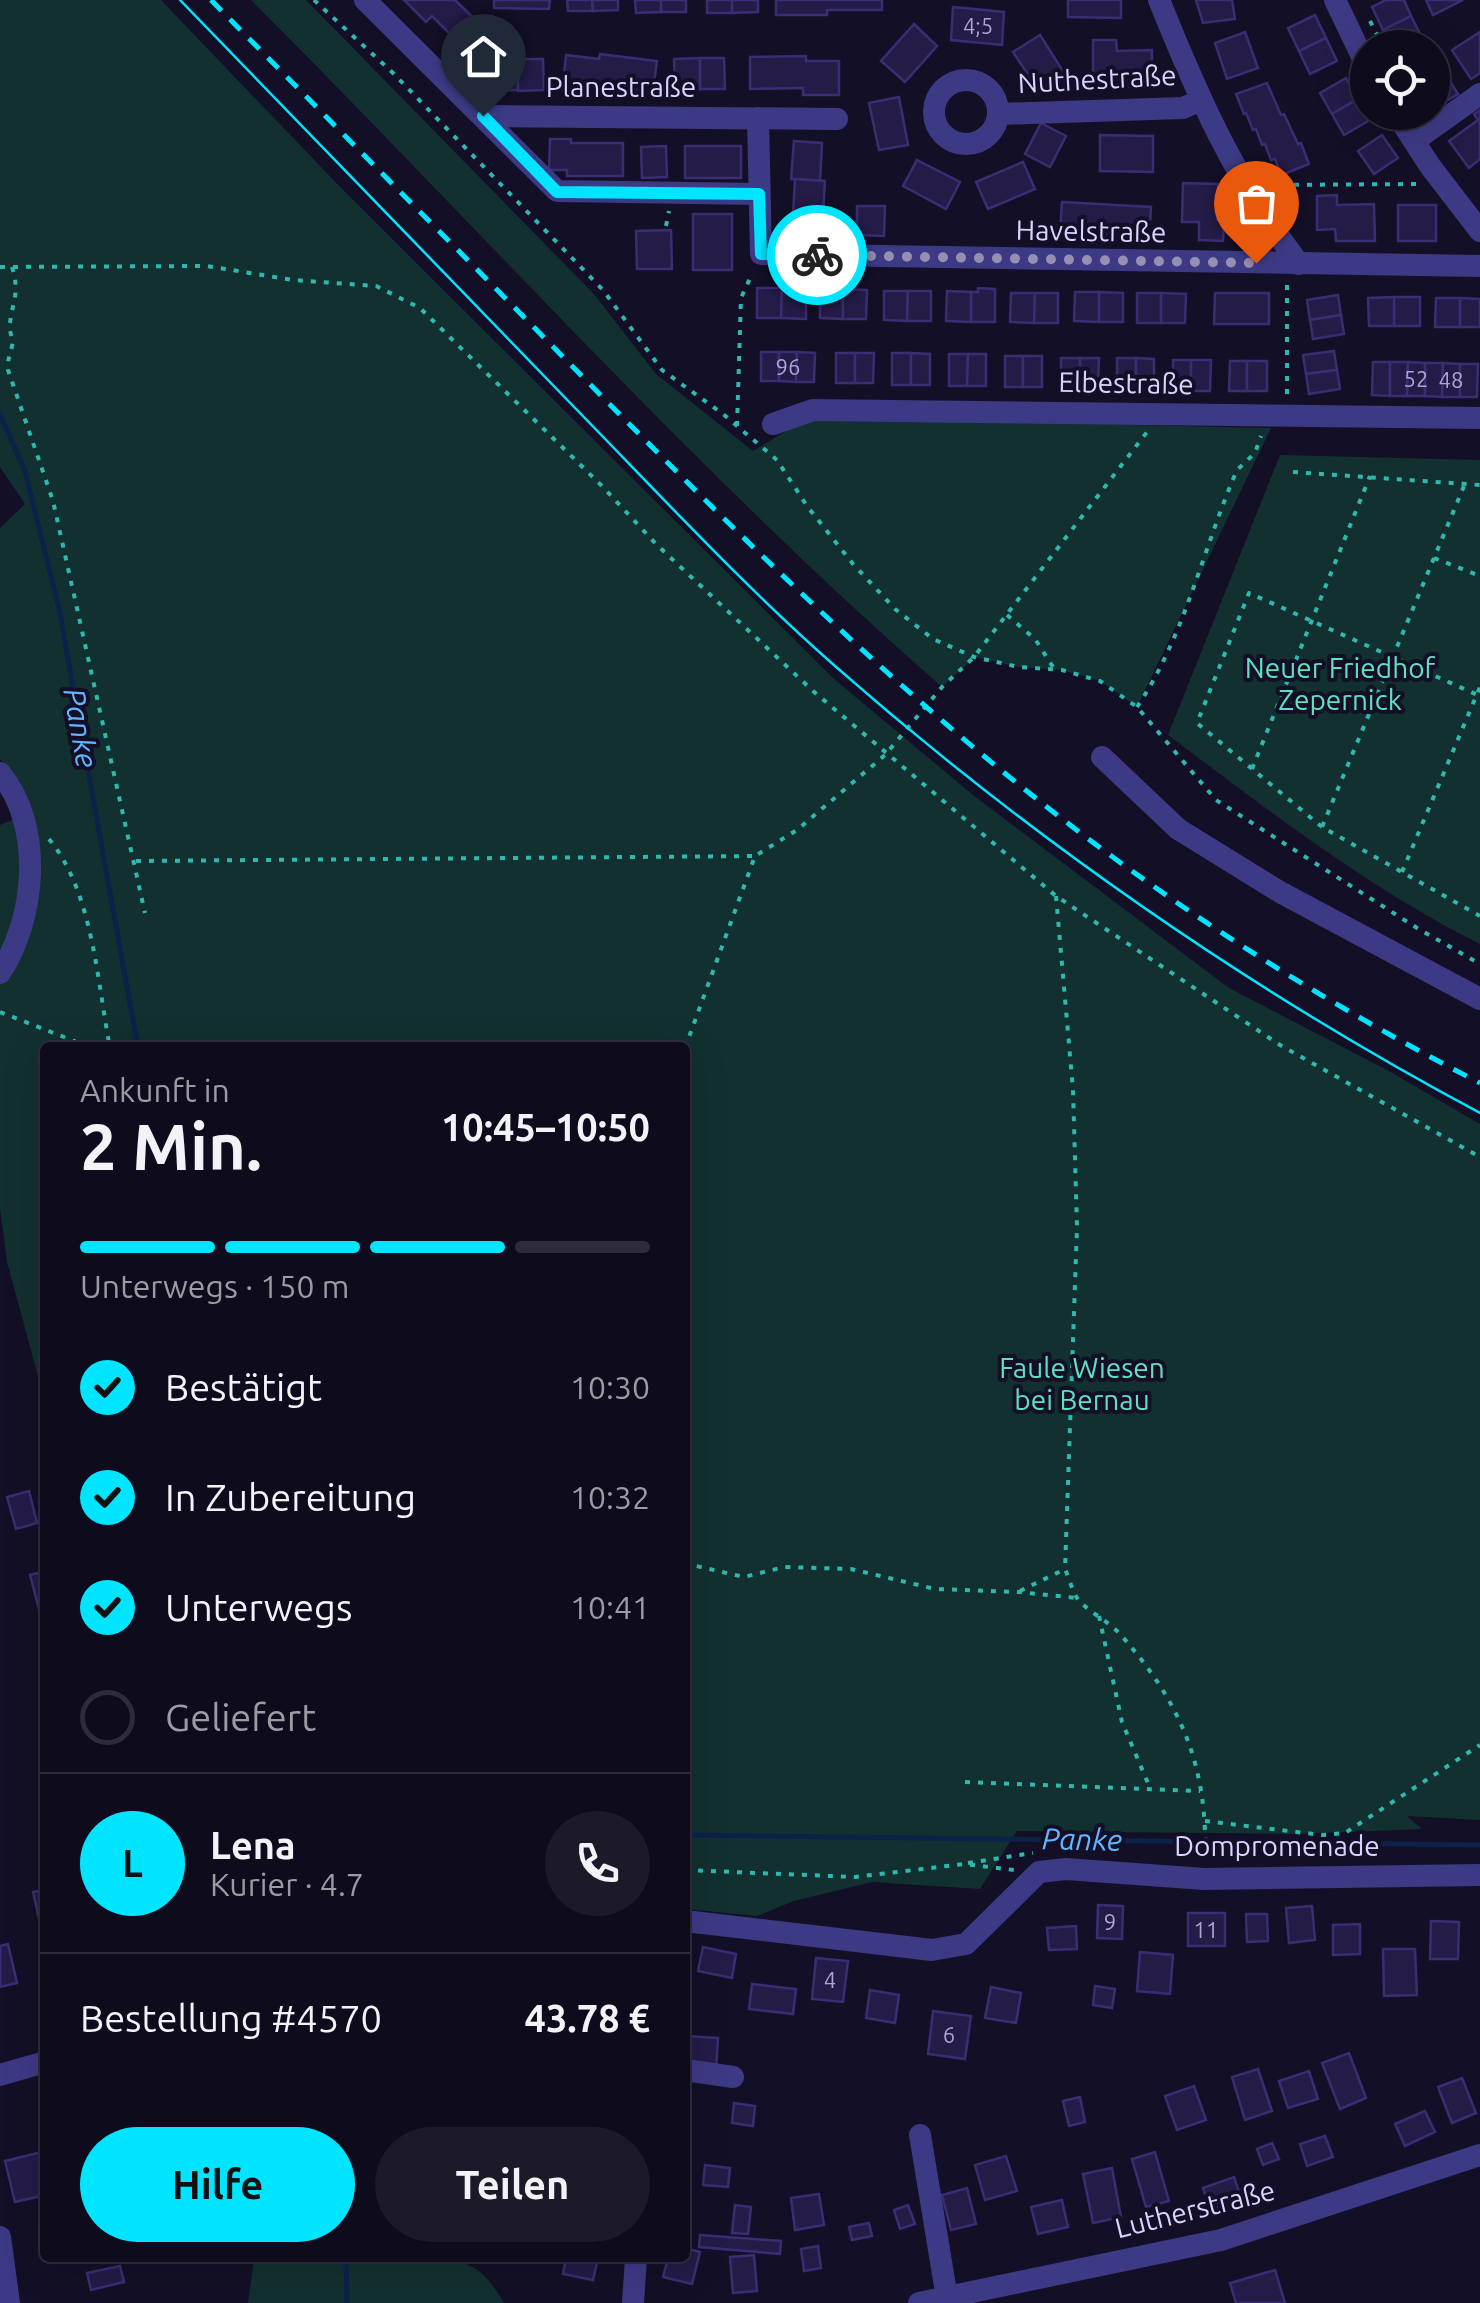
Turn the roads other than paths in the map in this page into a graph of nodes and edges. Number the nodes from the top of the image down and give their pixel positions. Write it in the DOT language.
graph roads {
  1 [pos="365,0"];
  2 [pos="1159,0"];
  3 [pos="1348,6"];
  4 [pos="1356,30"];
  5 [pos="1474,99"];
  6 [pos="1199,101"];
  7 [pos="998,114"];
  8 [pos="483,116"];
  9 [pos="758,118"];
  10 [pos="837,119"];
  11 [pos="1406,130"];
  12 [pos="1414,142"];
  13 [pos="759,194"];
  14 [pos="1480,231"];
  15 [pos="1293,264"];
  16 [pos="1480,266"];
  17 [pos="1480,418"];
  18 [pos="773,424"];
  19 [pos="1102,757"];
  20 [pos="0,772"];
  21 [pos="8,809"];
  22 [pos="0,973"];
  23 [pos="1480,999"];
  24 [pos="1480,1875"];
  25 [pos="690,1923"];
  26 [pos="40,2063"];
  27 [pos="690,2071"];
  28 [pos="0,2075"];
  29 [pos="733,2076"];
  30 [pos="920,2135"];
  31 [pos="1480,2155"];
  32 [pos="0,2236"];
  33 [pos="636,2262"];
  34 [pos="947,2298"];
  35 [pos="10,2303"];
  36 [pos="633,2303"];
  37 [pos="919,2303"];
  1 -- 8 [label="street"];
  2 -- 6 [label="street"];
  3 -- 4 [label="street"];
  5 -- 12 [label="street"];
  6 -- 7 [label="street, Nuthestraße"];
  6 -- 15 [label="street"];
  8 -- 9 [label="street, Planestraße"];
  8 -- 13 [label="street"];
  9 -- 10 [label="street, Planestraße"];
  9 -- 13 [label="street"];
  11 -- 12 [label="street"];
  12 -- 14 [label="street"];
  13 -- 15 [label="street, Havelstraße"];
  15 -- 16 [label="street, Havelstraße"];
  17 -- 18 [label="street, Elbestraße"];
  19 -- 23 [label="street"];
  20 -- 21 [label="street"];
  21 -- 22 [label="street"];
  24 -- 25 [label="street, Dompromenade"];
  26 -- 28 [label="street"];
  27 -- 29 [label="street"];
  30 -- 34 [label="street"];
  31 -- 34 [label="street, Lutherstraße"];
  32 -- 35 [label="street"];
  33 -- 36 [label="street"];
  34 -- 37 [label="street, Lutherstraße"];
}
